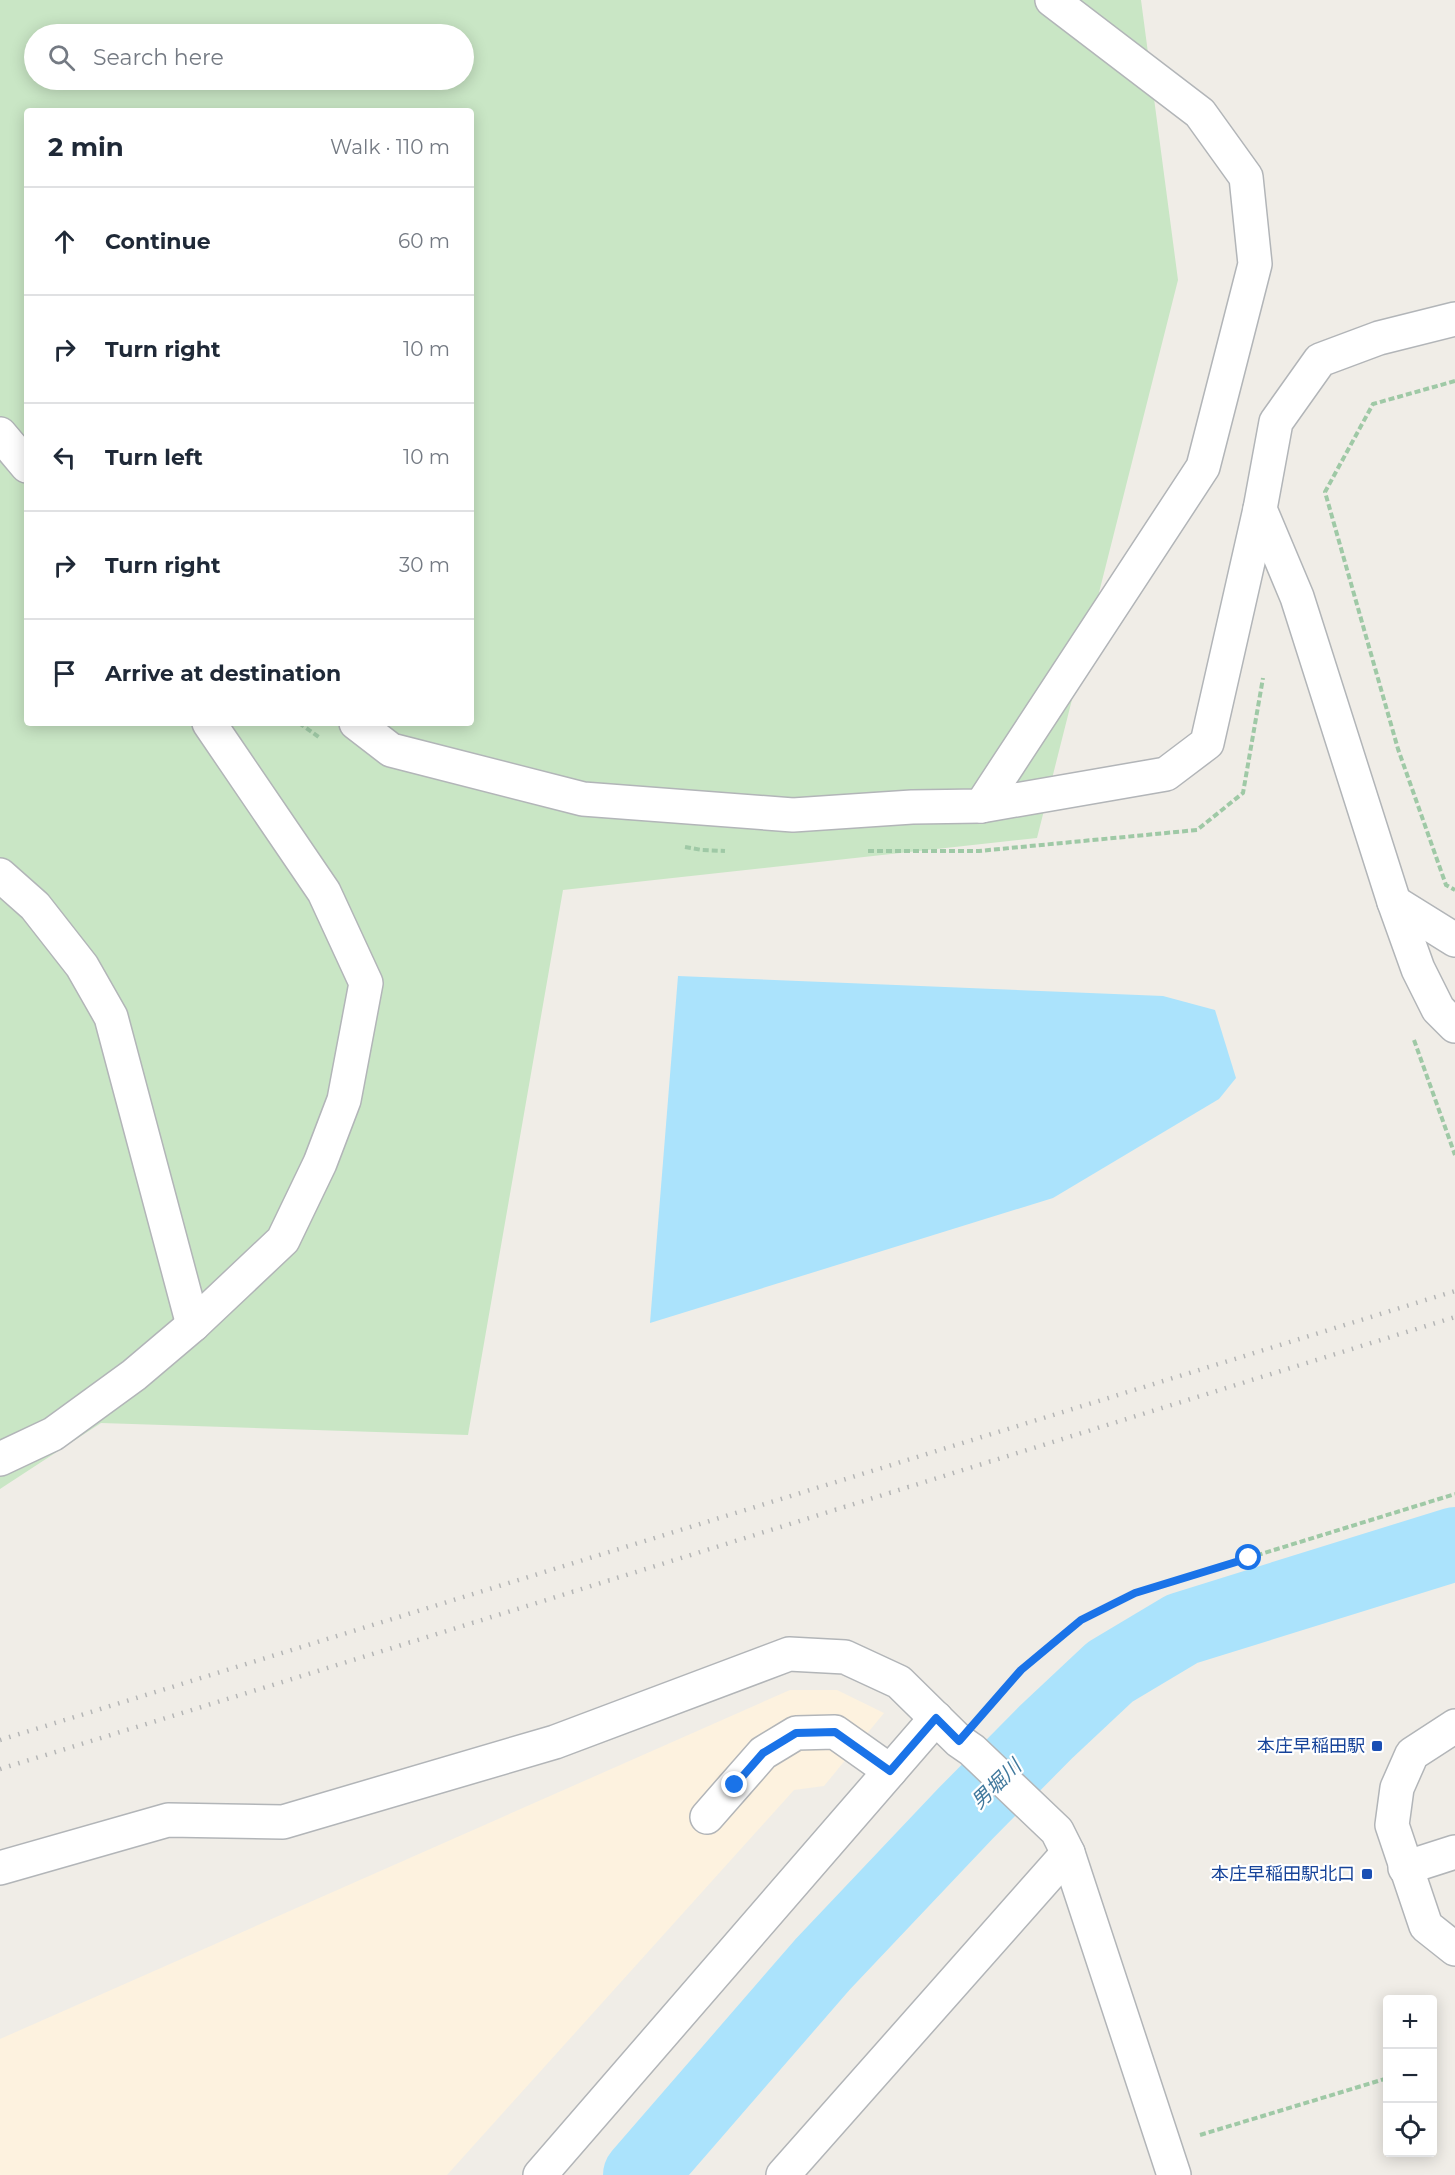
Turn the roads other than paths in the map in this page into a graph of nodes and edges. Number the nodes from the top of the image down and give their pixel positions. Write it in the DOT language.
graph roads {
  1 [pos="1052,0"];
  2 [pos="1455,319"];
  3 [pos="0,434"];
  4 [pos="24,462"];
  5 [pos="1260,509"];
  6 [pos="211,726"];
  7 [pos="361,726"];
  8 [pos="981,806"];
  9 [pos="0,875"];
  10 [pos="1394,902"];
  11 [pos="1455,940"];
  12 [pos="1455,1026"];
  13 [pos="193,1325"];
  14 [pos="0,1459"];
  15 [pos="936,1718"];
  16 [pos="1455,1726"];
  17 [pos="890,1771"];
  18 [pos="707,1818"];
  19 [pos="1455,1852"];
  20 [pos="1068,1853"];
  21 [pos="0,1868"];
  22 [pos="1405,1868"];
  23 [pos="1455,1949"];
  24 [pos="1169,2160"];
  25 [pos="540,2175"];
  26 [pos="783,2175"];
  1 -- 8 [label="street"];
  2 -- 5 [label="street"];
  3 -- 4 [label="street"];
  5 -- 8 [label="street"];
  5 -- 10 [label="street"];
  6 -- 13 [label="street"];
  7 -- 8 [label="street"];
  9 -- 13 [label="street"];
  10 -- 11 [label="street"];
  10 -- 12 [label="street"];
  13 -- 14 [label="street"];
  15 -- 17 [label="street"];
  15 -- 20 [label="street"];
  15 -- 21 [label="street"];
  16 -- 22 [label="street"];
  17 -- 18 [label="street"];
  17 -- 25 [label="street"];
  19 -- 22 [label="street"];
  20 -- 24 [label="street"];
  20 -- 26 [label="street"];
  22 -- 23 [label="street"];
}
